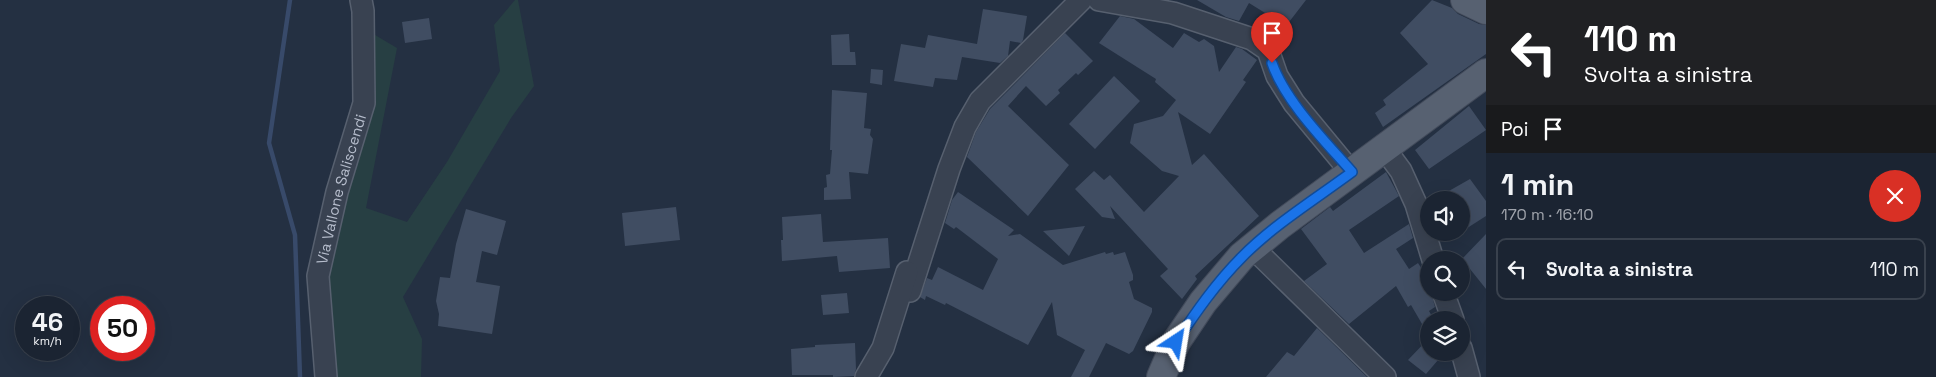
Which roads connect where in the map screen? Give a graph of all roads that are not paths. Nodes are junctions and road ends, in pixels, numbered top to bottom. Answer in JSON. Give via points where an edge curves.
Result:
{"nodes":[{"id":1,"x":362,"y":0,"type":"edge"},
{"id":2,"x":1081,"y":0,"type":"edge"},
{"id":3,"x":1099,"y":0,"type":"edge"},
{"id":4,"x":1465,"y":0,"type":"edge"},
{"id":5,"x":1486,"y":10,"type":"edge"},
{"id":6,"x":1486,"y":73,"type":"edge"},
{"id":7,"x":959,"y":121,"type":"dead end"},
{"id":8,"x":1384,"y":148,"type":"junction"},
{"id":9,"x":1352,"y":172,"type":"junction"},
{"id":10,"x":1253,"y":248,"type":"junction"},
{"id":11,"x":1430,"y":251,"type":"edge"},
{"id":12,"x":910,"y":291,"type":"dead end"},
{"id":13,"x":1465,"y":361,"type":"edge"},
{"id":14,"x":326,"y":377,"type":"edge"},
{"id":15,"x":866,"y":377,"type":"edge"},
{"id":16,"x":1161,"y":377,"type":"edge"},
{"id":17,"x":1385,"y":377,"type":"edge"},
{"id":18,"x":1469,"y":377,"type":"edge"}],
"edges":[{"from":1,"to":14,"type":"street","name":"Via Vallone Saliscendi","via":[[364,103],[337,192],[318,276]]},
{"from":2,"to":12,"type":"street","via":[[980,101],[965,127],[949,169]]},
{"from":3,"to":9,"type":"street","via":[[1173,13],[1252,39],[1268,50],[1277,76],[1294,103]]},
{"from":4,"to":5,"type":"main road"},
{"from":6,"to":8,"type":"main road"},
{"from":7,"to":15,"type":"street","via":[[938,168],[883,348]]},
{"from":8,"to":9,"type":"main road"},
{"from":8,"to":11,"type":"street","via":[[1401,170],[1416,204]]},
{"from":9,"to":10,"type":"main road"},
{"from":10,"to":16,"type":"main road","via":[[1242,256],[1203,302],[1176,342]]},
{"from":10,"to":17,"type":"street"},
{"from":13,"to":18,"type":"street"}]}
